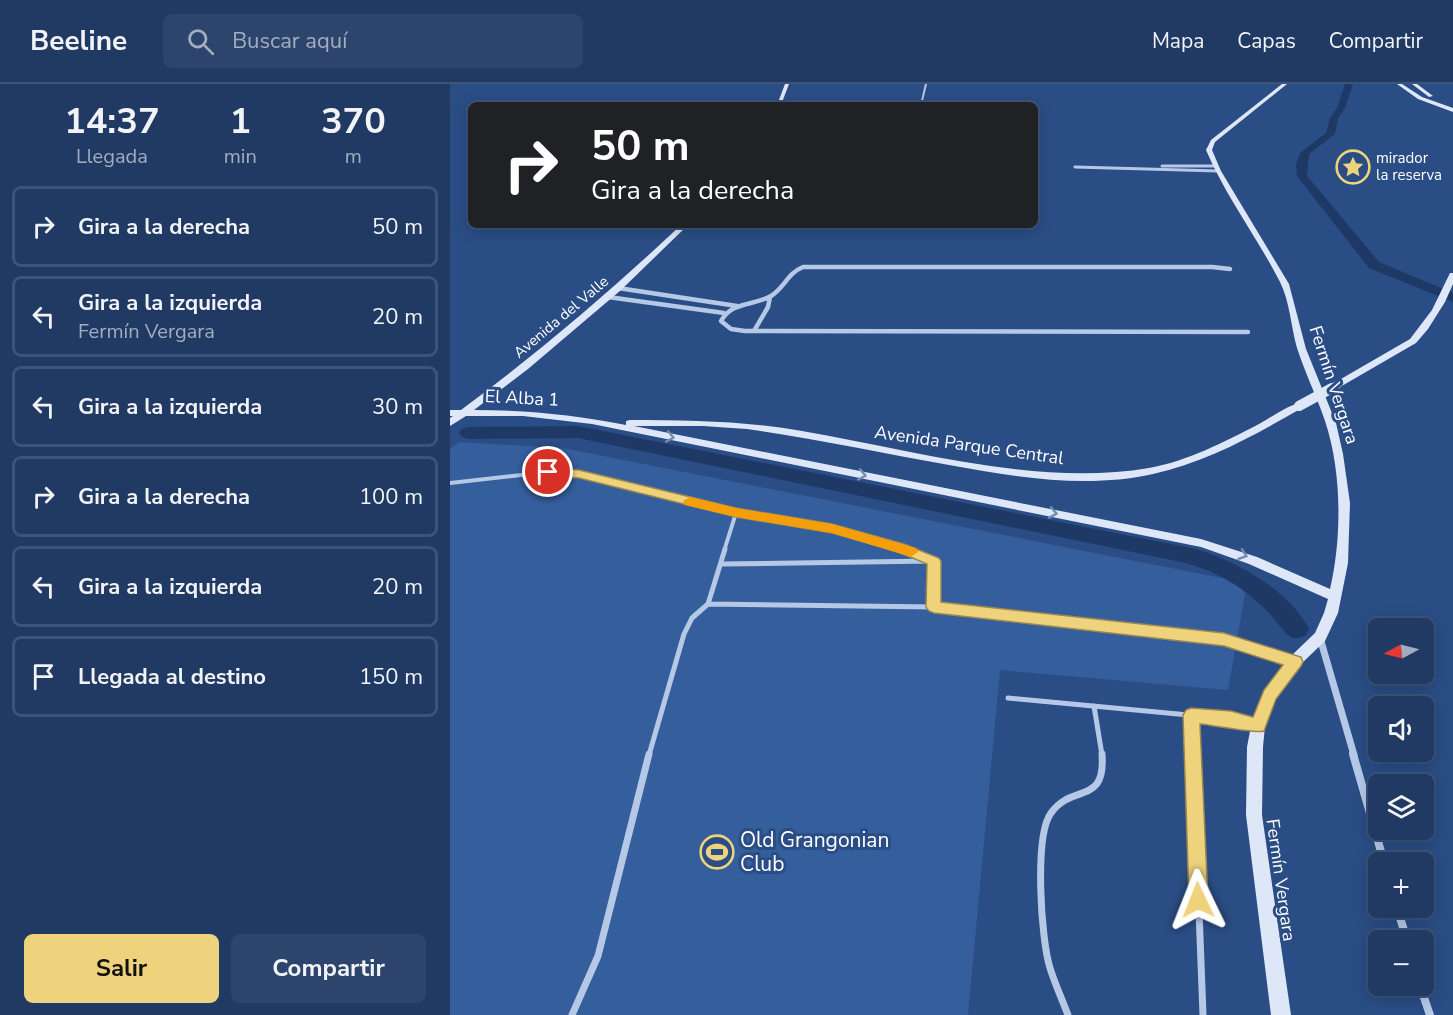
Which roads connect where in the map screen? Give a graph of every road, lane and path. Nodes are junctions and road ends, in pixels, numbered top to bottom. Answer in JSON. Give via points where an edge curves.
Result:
{"nodes":[{"id":1,"x":787,"y":84,"type":"edge"},
{"id":2,"x":926,"y":84,"type":"edge"},
{"id":3,"x":1285,"y":84,"type":"edge"},
{"id":4,"x":1399,"y":84,"type":"edge"},
{"id":5,"x":1414,"y":84,"type":"edge"},
{"id":6,"x":780,"y":102,"type":"edge"},
{"id":7,"x":922,"y":102,"type":"edge"},
{"id":8,"x":1452,"y":110,"type":"edge"},
{"id":9,"x":1216,"y":169,"type":"junction"},
{"id":10,"x":682,"y":228,"type":"edge"},
{"id":11,"x":1230,"y":269,"type":"dead end"},
{"id":12,"x":1453,"y":275,"type":"edge"},
{"id":13,"x":618,"y":288,"type":"junction"},
{"id":14,"x":608,"y":297,"type":"junction"},
{"id":15,"x":770,"y":297,"type":"junction"},
{"id":16,"x":738,"y":306,"type":"junction"},
{"id":17,"x":724,"y":313,"type":"junction"},
{"id":18,"x":754,"y":331,"type":"junction"},
{"id":19,"x":1248,"y":332,"type":"dead end"},
{"id":20,"x":464,"y":412,"type":"junction"},
{"id":21,"x":450,"y":413,"type":"edge"},
{"id":22,"x":592,"y":421,"type":"junction"},
{"id":23,"x":450,"y":423,"type":"edge"},
{"id":24,"x":450,"y":483,"type":"edge"},
{"id":25,"x":736,"y":513,"type":"junction"},
{"id":26,"x":934,"y":561,"type":"junction"},
{"id":27,"x":721,"y":564,"type":"junction"},
{"id":28,"x":1335,"y":597,"type":"junction"},
{"id":29,"x":708,"y":604,"type":"junction"},
{"id":30,"x":934,"y":607,"type":"junction"},
{"id":31,"x":1320,"y":637,"type":"junction"},
{"id":32,"x":1295,"y":662,"type":"junction"},
{"id":33,"x":1008,"y":698,"type":"dead end"},
{"id":34,"x":1094,"y":706,"type":"junction"},
{"id":35,"x":1191,"y":715,"type":"junction"},
{"id":36,"x":1258,"y":726,"type":"junction"},
{"id":37,"x":1381,"y":852,"type":"edge"},
{"id":38,"x":1423,"y":996,"type":"edge"},
{"id":39,"x":572,"y":1015,"type":"edge"},
{"id":40,"x":1068,"y":1015,"type":"edge"},
{"id":41,"x":1203,"y":1015,"type":"edge"},
{"id":42,"x":1281,"y":1015,"type":"edge"},
{"id":43,"x":1430,"y":1015,"type":"edge"}],
"edges":[{"from":1,"to":6,"type":"street"},
{"from":2,"to":7,"type":"street"},
{"from":3,"to":9,"type":"street","via":[[1213,141],[1209,150]]},
{"from":4,"to":8,"type":"street","via":[[1420,98]]},
{"from":5,"to":8,"type":"street"},
{"from":9,"to":9,"type":"street","via":[[1074,167]]},
{"from":9,"to":28,"type":"street","name":"Fermín Vergara","via":[[1285,284],[1302,349],[1330,423],[1338,454],[1345,530]]},
{"from":10,"to":13,"type":"street","name":"Avenida del Valle"},
{"from":11,"to":15,"type":"street","via":[[803,267],[794,271]]},
{"from":12,"to":22,"type":"street","name":"Avenida Parque Central","bridge":true,"via":[[1413,341],[1222,448],[1185,462],[1132,474],[1034,475],[747,426]]},
{"from":13,"to":14,"type":"street","name":"Avenida del Valle"},
{"from":13,"to":16,"type":"street"},
{"from":14,"to":17,"type":"street"},
{"from":14,"to":20,"type":"street","name":"Avenida del Valle"},
{"from":15,"to":16,"type":"street"},
{"from":15,"to":18,"type":"street"},
{"from":16,"to":17,"type":"street"},
{"from":17,"to":18,"type":"street","via":[[721,321],[727,328]]},
{"from":18,"to":19,"type":"street"},
{"from":20,"to":21,"type":"street","name":"El Alba 1"},
{"from":20,"to":22,"type":"street","name":"El Alba 1","via":[[523,413]]},
{"from":20,"to":23,"type":"street","name":"Avenida del Valle"},
{"from":22,"to":28,"type":"street","one_way":true,"via":[[1200,543],[1240,554]]},
{"from":24,"to":25,"type":"lane","via":[[548,472],[579,474]]},
{"from":25,"to":26,"type":"lane","via":[[832,529]]},
{"from":25,"to":27,"type":"lane"},
{"from":26,"to":27,"type":"lane"},
{"from":26,"to":30,"type":"lane"},
{"from":27,"to":29,"type":"lane"},
{"from":28,"to":31,"type":"street","name":"Fermín Vergara"},
{"from":29,"to":30,"type":"lane"},
{"from":29,"to":39,"type":"lane","via":[[684,634],[598,956]]},
{"from":30,"to":32,"type":"lane","via":[[1224,640]]},
{"from":31,"to":32,"type":"street","name":"Fermín Vergara"},
{"from":31,"to":37,"type":"street"},
{"from":32,"to":36,"type":"street","name":"Fermín Vergara","via":[[1269,695]]},
{"from":33,"to":34,"type":"lane"},
{"from":34,"to":35,"type":"lane"},
{"from":34,"to":40,"type":"lane","via":[[1102,753],[1100,782],[1057,804],[1048,814],[1042,833],[1041,903],[1047,955]]},
{"from":35,"to":36,"type":"lane"},
{"from":35,"to":41,"type":"lane"},
{"from":36,"to":42,"type":"street","name":"Fermín Vergara","via":[[1254,815]]},
{"from":38,"to":43,"type":"street"}]}
